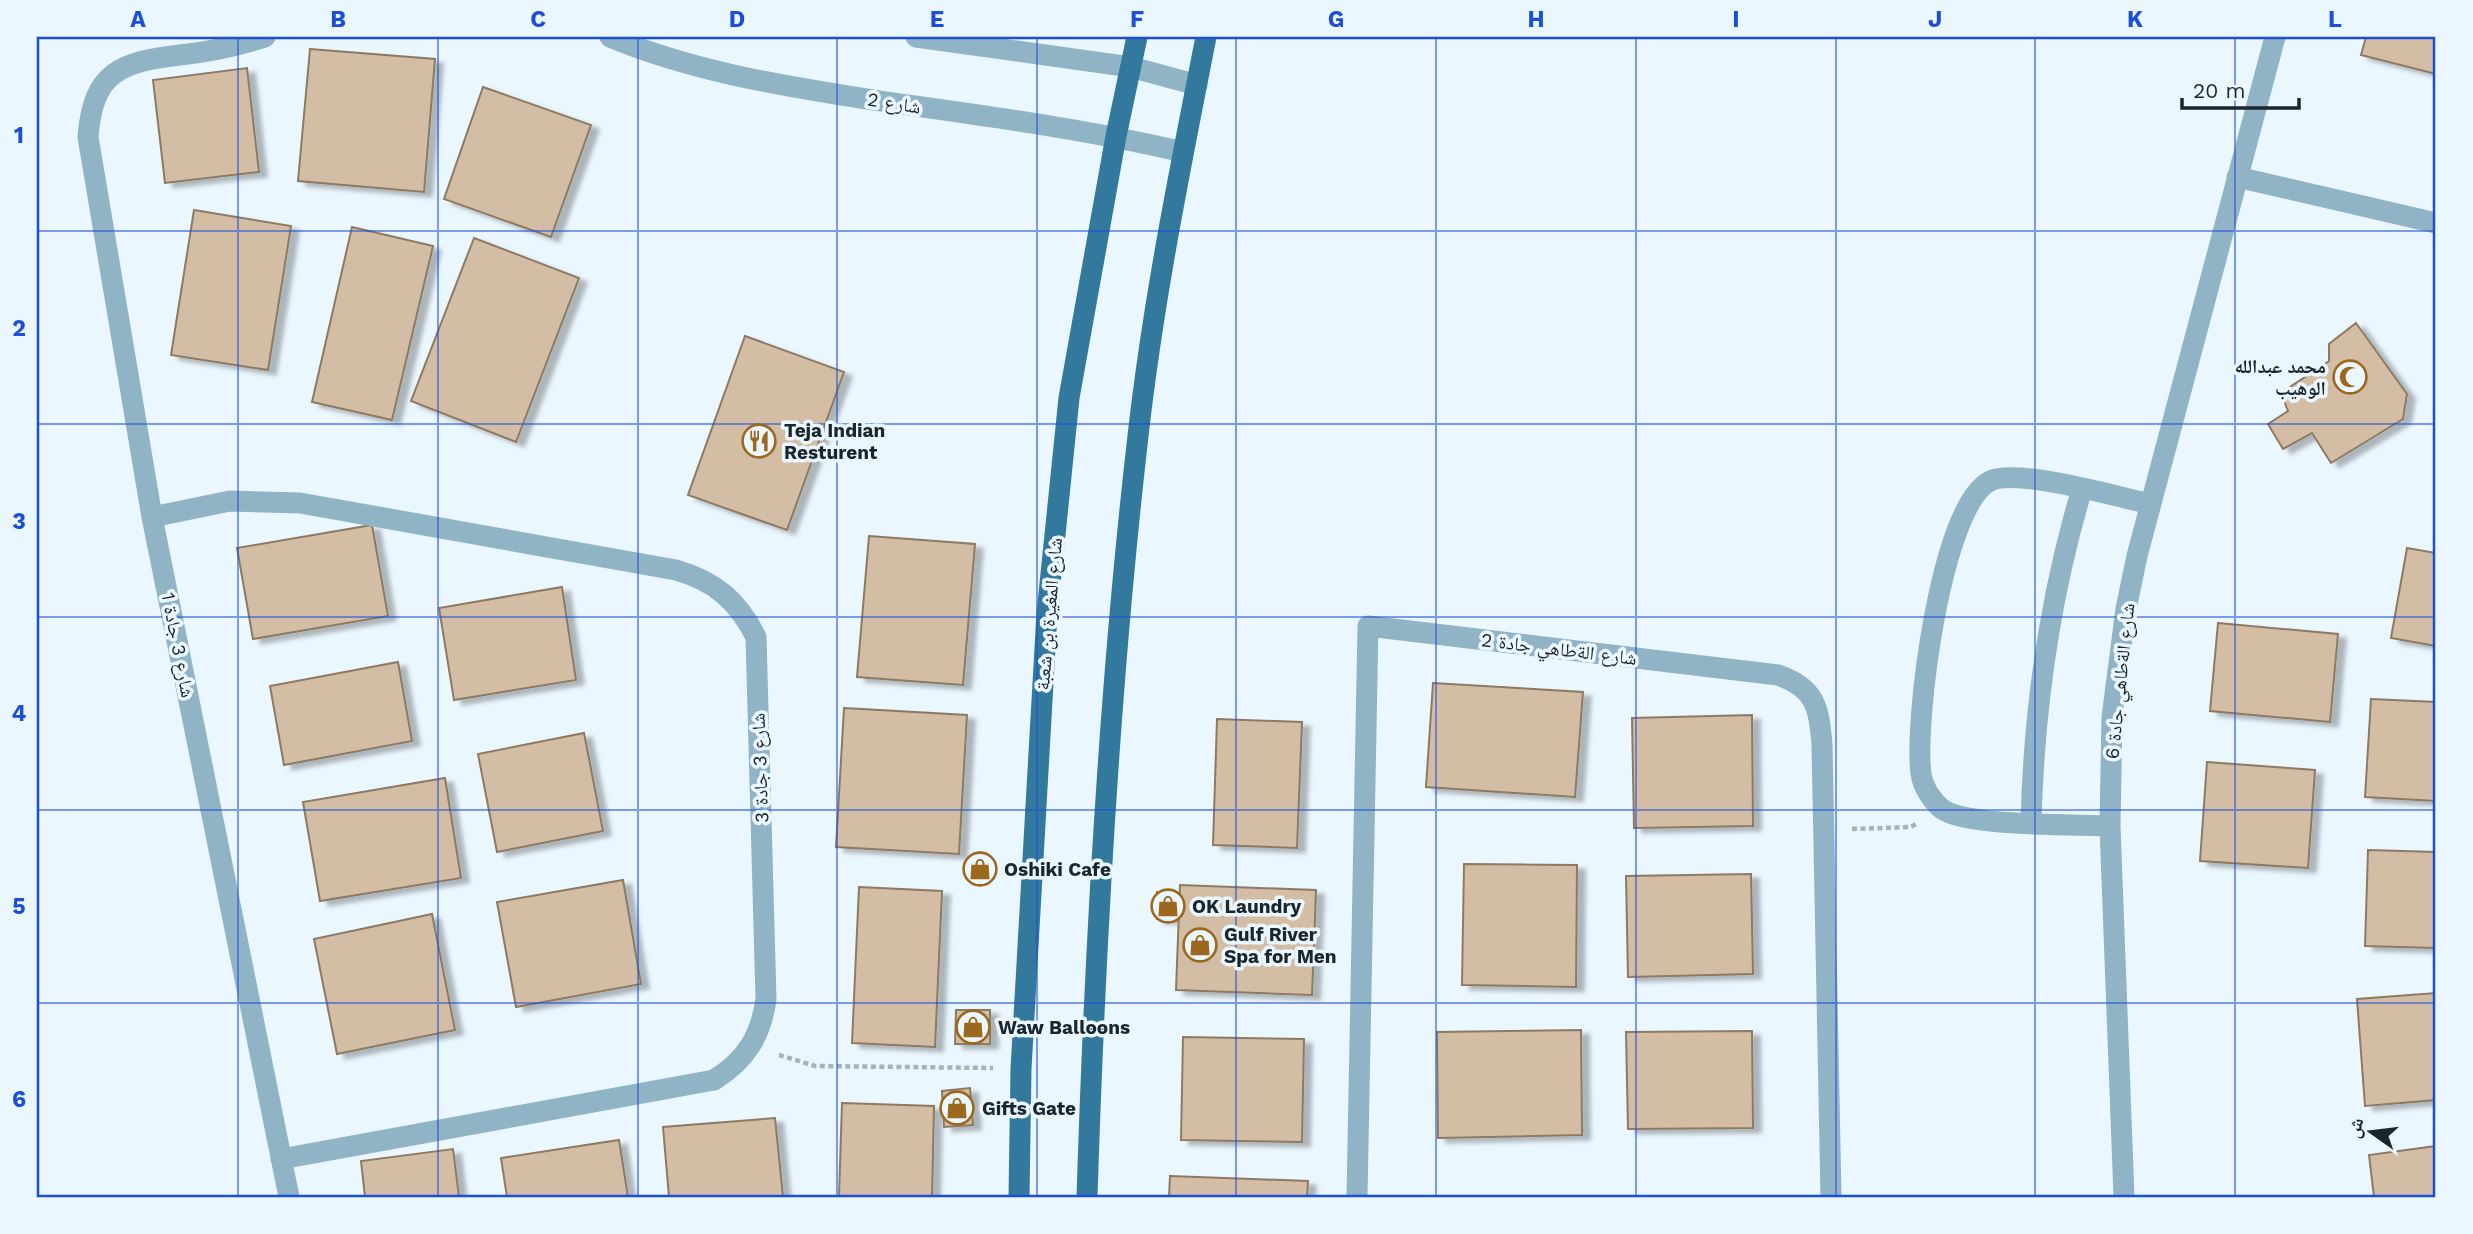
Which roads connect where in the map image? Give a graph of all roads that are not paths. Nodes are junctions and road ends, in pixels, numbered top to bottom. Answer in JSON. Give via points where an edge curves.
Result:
{"nodes":[{"id":1,"x":265,"y":37,"type":"edge"},
{"id":2,"x":610,"y":37,"type":"edge"},
{"id":3,"x":916,"y":37,"type":"edge"},
{"id":4,"x":1137,"y":37,"type":"edge"},
{"id":5,"x":1206,"y":37,"type":"edge"},
{"id":6,"x":2275,"y":37,"type":"edge"},
{"id":7,"x":1131,"y":67,"type":"junction"},
{"id":8,"x":1197,"y":85,"type":"junction"},
{"id":9,"x":1116,"y":136,"type":"junction"},
{"id":10,"x":1183,"y":152,"type":"junction"},
{"id":11,"x":2237,"y":177,"type":"junction"},
{"id":12,"x":2436,"y":223,"type":"edge"},
{"id":13,"x":2082,"y":489,"type":"junction"},
{"id":14,"x":2151,"y":504,"type":"junction"},
{"id":15,"x":152,"y":517,"type":"junction"},
{"id":16,"x":2031,"y":822,"type":"junction"},
{"id":17,"x":2110,"y":825,"type":"junction"},
{"id":18,"x":281,"y":1159,"type":"junction"},
{"id":19,"x":289,"y":1197,"type":"edge"},
{"id":20,"x":1019,"y":1197,"type":"edge"},
{"id":21,"x":1087,"y":1197,"type":"edge"},
{"id":22,"x":1357,"y":1197,"type":"edge"},
{"id":23,"x":1831,"y":1197,"type":"edge"},
{"id":24,"x":2124,"y":1197,"type":"edge"}],
"edges":[{"from":1,"to":15,"type":"street","name":"شارع 3 جادة 1","via":[[132,62],[98,92],[88,137]]},
{"from":2,"to":9,"type":"street","name":"شارع 2","via":[[763,83]]},
{"from":3,"to":7,"type":"street"},
{"from":4,"to":7,"type":"main road","name":"شارع المغيرة بن شعبة"},
{"from":5,"to":8,"type":"main road"},
{"from":6,"to":11,"type":"street","name":"شارع الةطاهي جادة 6"},
{"from":7,"to":8,"type":"street"},
{"from":7,"to":9,"type":"main road","name":"شارع المغيرة بن شعبة"},
{"from":8,"to":10,"type":"main road"},
{"from":9,"to":10,"type":"street","name":"شارع 2"},
{"from":9,"to":20,"type":"main road","name":"شارع المغيرة بن شعبة","via":[[1069,398],[1047,613],[1021,1069]]},
{"from":10,"to":21,"type":"main road","via":[[1138,434],[1120,621]]},
{"from":11,"to":12,"type":"street"},
{"from":11,"to":14,"type":"street","name":"شارع الةطاهي جادة 6"},
{"from":13,"to":14,"type":"street"},
{"from":13,"to":16,"type":"street","via":[[2055,587],[2043,653]]},
{"from":13,"to":16,"type":"street","via":[[2005,477],[1979,489],[1969,500],[1938,599],[1924,687],[1921,775],[1932,799],[1942,809],[1967,819]]},
{"from":14,"to":17,"type":"street","name":"شارع الةطاهي جادة 6","via":[[2118,663]]},
{"from":15,"to":18,"type":"street","name":"شارع 3 جادة 1"},
{"from":15,"to":18,"type":"street","name":"شارع 3 جادة 3","via":[[230,501],[300,503],[676,569],[713,584],[729,597],[756,637],[766,999],[759,1031],[741,1060],[714,1080]]},
{"from":16,"to":17,"type":"street"},
{"from":17,"to":24,"type":"street","name":"شارع الةطاهي جادة 6"},
{"from":18,"to":19,"type":"street","name":"شارع 3 جادة 1"},
{"from":22,"to":23,"type":"street","name":"شارع الةطاهي جادة 2","via":[[1368,626],[1778,675],[1798,682],[1813,698],[1820,720]]}]}
